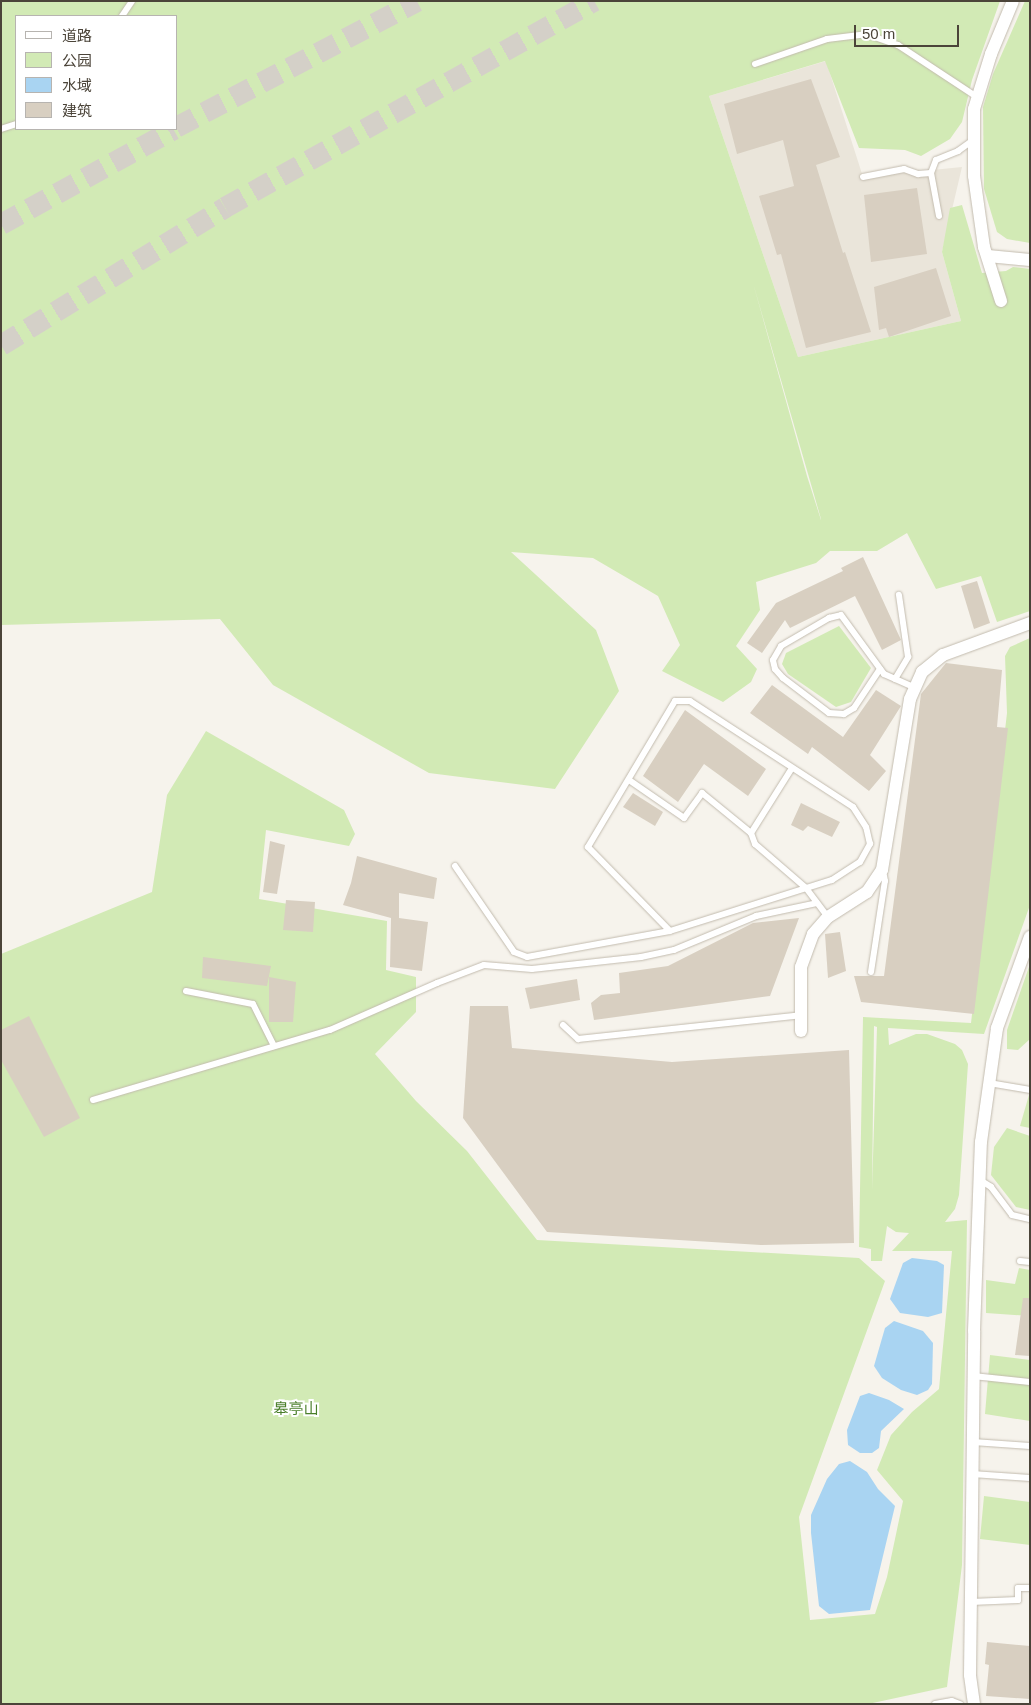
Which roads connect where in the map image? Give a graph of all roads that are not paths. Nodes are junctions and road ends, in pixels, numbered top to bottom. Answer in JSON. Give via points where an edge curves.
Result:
{"nodes":[{"id":1,"x":132,"y":1,"type":"edge"},
{"id":2,"x":1013,"y":1,"type":"edge"},
{"id":3,"x":123,"y":15,"type":"edge"},
{"id":4,"x":755,"y":64,"type":"dead end"},
{"id":5,"x":977,"y":97,"type":"junction"},
{"id":6,"x":15,"y":124,"type":"edge"},
{"id":7,"x":1,"y":129,"type":"edge"},
{"id":8,"x":974,"y":140,"type":"junction"},
{"id":9,"x":931,"y":173,"type":"junction"},
{"id":10,"x":863,"y":177,"type":"dead end"},
{"id":11,"x":939,"y":216,"type":"dead end"},
{"id":12,"x":988,"y":256,"type":"junction"},
{"id":13,"x":1030,"y":260,"type":"edge"},
{"id":14,"x":1002,"y":301,"type":"dead end"},
{"id":15,"x":899,"y":595,"type":"dead end"},
{"id":16,"x":1030,"y":623,"type":"edge"},
{"id":17,"x":880,"y":669,"type":"junction"},
{"id":18,"x":895,"y":679,"type":"junction"},
{"id":19,"x":915,"y":688,"type":"junction"},
{"id":20,"x":792,"y":768,"type":"junction"},
{"id":21,"x":629,"y":780,"type":"junction"},
{"id":22,"x":751,"y":833,"type":"junction"},
{"id":23,"x":455,"y":866,"type":"dead end"},
{"id":24,"x":882,"y":870,"type":"junction"},
{"id":25,"x":806,"y":888,"type":"junction"},
{"id":26,"x":817,"y":903,"type":"junction"},
{"id":27,"x":828,"y":917,"type":"junction"},
{"id":28,"x":670,"y":931,"type":"junction"},
{"id":29,"x":1030,"y":937,"type":"edge"},
{"id":30,"x":871,"y":972,"type":"dead end"},
{"id":31,"x":186,"y":991,"type":"dead end"},
{"id":32,"x":801,"y":1015,"type":"junction"},
{"id":33,"x":563,"y":1025,"type":"dead end"},
{"id":34,"x":801,"y":1031,"type":"dead end"},
{"id":35,"x":274,"y":1046,"type":"junction"},
{"id":36,"x":988,"y":1083,"type":"junction"},
{"id":37,"x":1030,"y":1090,"type":"edge"},
{"id":38,"x":93,"y":1100,"type":"dead end"},
{"id":39,"x":980,"y":1180,"type":"junction"},
{"id":40,"x":1030,"y":1220,"type":"edge"},
{"id":41,"x":1020,"y":1261,"type":"dead end"},
{"id":42,"x":1030,"y":1262,"type":"edge"},
{"id":43,"x":973,"y":1376,"type":"junction"},
{"id":44,"x":1030,"y":1382,"type":"edge"},
{"id":45,"x":972,"y":1442,"type":"junction"},
{"id":46,"x":1030,"y":1446,"type":"edge"},
{"id":47,"x":972,"y":1474,"type":"junction"},
{"id":48,"x":1030,"y":1478,"type":"edge"},
{"id":49,"x":1030,"y":1588,"type":"edge"},
{"id":50,"x":971,"y":1602,"type":"junction"},
{"id":51,"x":935,"y":1704,"type":"edge"},
{"id":52,"x":960,"y":1704,"type":"edge"},
{"id":53,"x":974,"y":1704,"type":"edge"}],
"edges":[{"from":1,"to":3,"type":"lane"},
{"from":2,"to":5,"type":"street"},
{"from":4,"to":5,"type":"lane","via":[[827,39],[866,34],[898,45]]},
{"from":5,"to":8,"type":"street"},
{"from":6,"to":7,"type":"lane"},
{"from":8,"to":9,"type":"lane","via":[[936,160]]},
{"from":8,"to":12,"type":"street","via":[[974,176]]},
{"from":9,"to":10,"type":"lane","via":[[918,174],[904,169]]},
{"from":9,"to":11,"type":"lane"},
{"from":12,"to":13,"type":"street"},
{"from":12,"to":14,"type":"street"},
{"from":15,"to":18,"type":"lane","via":[[908,657]]},
{"from":16,"to":19,"type":"street","via":[[943,655],[922,672]]},
{"from":17,"to":17,"type":"lane","via":[[841,615],[829,618],[781,646],[772,660],[783,678],[829,712],[844,714],[854,708]]},
{"from":17,"to":18,"type":"lane"},
{"from":18,"to":19,"type":"lane"},
{"from":19,"to":24,"type":"street","via":[[910,699]]},
{"from":20,"to":21,"type":"lane","via":[[690,701],[676,701]]},
{"from":20,"to":22,"type":"lane"},
{"from":20,"to":25,"type":"lane","via":[[853,807],[866,827],[870,844],[860,862],[832,880]]},
{"from":21,"to":22,"type":"lane","via":[[684,818],[702,793]]},
{"from":21,"to":28,"type":"lane","via":[[588,847]]},
{"from":22,"to":25,"type":"lane","via":[[754,844]]},
{"from":23,"to":28,"type":"lane","via":[[514,952],[527,957]]},
{"from":24,"to":27,"type":"street","via":[[867,892]]},
{"from":24,"to":30,"type":"lane","via":[[885,881]]},
{"from":25,"to":26,"type":"lane"},
{"from":25,"to":28,"type":"lane"},
{"from":26,"to":27,"type":"lane"},
{"from":26,"to":35,"type":"lane","via":[[756,916],[674,950],[641,957],[532,970],[484,965],[330,1030]]},
{"from":27,"to":32,"type":"street","via":[[813,934],[801,967]]},
{"from":29,"to":36,"type":"street","via":[[997,1028]]},
{"from":31,"to":35,"type":"lane","via":[[253,1004]]},
{"from":32,"to":33,"type":"lane","via":[[578,1039]]},
{"from":32,"to":34,"type":"street"},
{"from":35,"to":38,"type":"lane"},
{"from":36,"to":37,"type":"lane"},
{"from":36,"to":39,"type":"street"},
{"from":39,"to":40,"type":"lane","via":[[991,1187],[1012,1214]]},
{"from":39,"to":43,"type":"street"},
{"from":41,"to":42,"type":"lane"},
{"from":43,"to":44,"type":"lane"},
{"from":43,"to":45,"type":"street"},
{"from":45,"to":46,"type":"lane"},
{"from":45,"to":47,"type":"street"},
{"from":47,"to":48,"type":"lane"},
{"from":47,"to":50,"type":"street"},
{"from":49,"to":50,"type":"lane","via":[[1018,1588],[1018,1600]]},
{"from":50,"to":53,"type":"street","via":[[970,1675]]},
{"from":51,"to":52,"type":"lane","via":[[952,1701]]}]}
